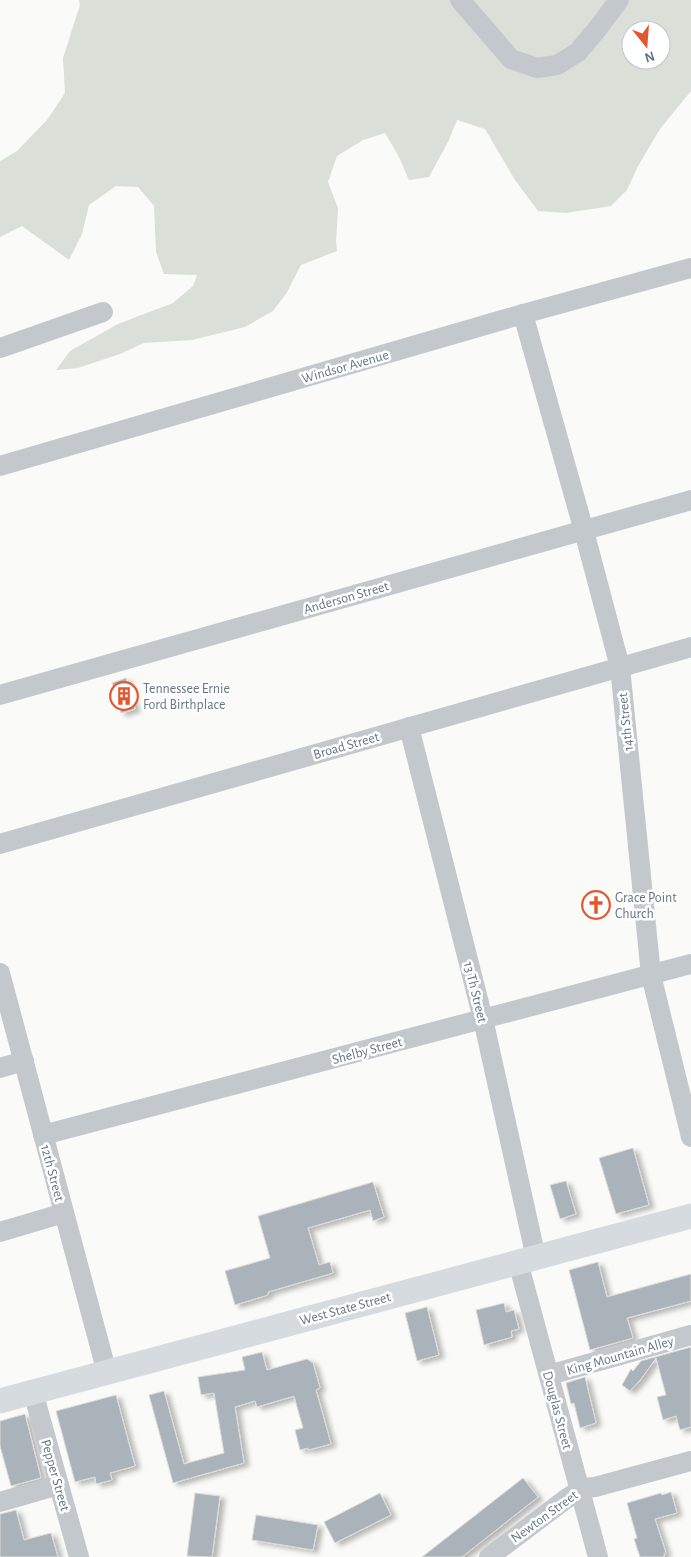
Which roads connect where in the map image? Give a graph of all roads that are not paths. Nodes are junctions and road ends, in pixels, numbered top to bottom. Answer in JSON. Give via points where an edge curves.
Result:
{"nodes":[{"id":1,"x":460,"y":0,"type":"edge"},
{"id":2,"x":619,"y":0,"type":"edge"},
{"id":3,"x":691,"y":268,"type":"edge"},
{"id":4,"x":103,"y":312,"type":"dead end"},
{"id":5,"x":523,"y":314,"type":"junction"},
{"id":6,"x":0,"y":348,"type":"edge"},
{"id":7,"x":0,"y":466,"type":"edge"},
{"id":8,"x":691,"y":500,"type":"edge"},
{"id":9,"x":584,"y":531,"type":"junction"},
{"id":10,"x":691,"y":647,"type":"edge"},
{"id":11,"x":620,"y":667,"type":"junction"},
{"id":12,"x":0,"y":694,"type":"edge"},
{"id":13,"x":409,"y":727,"type":"junction"},
{"id":14,"x":0,"y":844,"type":"edge"},
{"id":15,"x":691,"y":964,"type":"edge"},
{"id":16,"x":0,"y":973,"type":"edge"},
{"id":17,"x":651,"y":975,"type":"junction"},
{"id":18,"x":483,"y":1019,"type":"junction"},
{"id":19,"x":24,"y":1062,"type":"junction"},
{"id":20,"x":0,"y":1068,"type":"edge"},
{"id":21,"x":43,"y":1135,"type":"junction"},
{"id":22,"x":691,"y":1136,"type":"edge"},
{"id":23,"x":64,"y":1213,"type":"junction"},
{"id":24,"x":691,"y":1216,"type":"edge"},
{"id":25,"x":0,"y":1232,"type":"edge"},
{"id":26,"x":527,"y":1260,"type":"junction"},
{"id":27,"x":691,"y":1335,"type":"edge"},
{"id":28,"x":107,"y":1372,"type":"junction"},
{"id":29,"x":549,"y":1375,"type":"junction"},
{"id":30,"x":33,"y":1392,"type":"junction"},
{"id":31,"x":0,"y":1401,"type":"edge"},
{"id":32,"x":691,"y":1461,"type":"edge"},
{"id":33,"x":59,"y":1485,"type":"junction"},
{"id":34,"x":580,"y":1490,"type":"junction"},
{"id":35,"x":0,"y":1502,"type":"edge"},
{"id":36,"x":80,"y":1557,"type":"edge"},
{"id":37,"x":489,"y":1557,"type":"edge"},
{"id":38,"x":598,"y":1557,"type":"edge"}],
"edges":[{"from":1,"to":2,"type":"street","via":[[511,59],[537,68],[557,65],[578,52]]},
{"from":3,"to":5,"type":"street","name":"Windsor Avenue"},
{"from":4,"to":6,"type":"street"},
{"from":5,"to":7,"type":"street","name":"Windsor Avenue"},
{"from":5,"to":9,"type":"street","name":"14th Street"},
{"from":8,"to":9,"type":"street","name":"Anderson Street"},
{"from":9,"to":11,"type":"street","name":"14th Street"},
{"from":9,"to":12,"type":"street","name":"Anderson Street"},
{"from":10,"to":11,"type":"street","name":"Broad Street"},
{"from":11,"to":13,"type":"street","name":"Broad Street"},
{"from":11,"to":17,"type":"street","name":"14th Street"},
{"from":13,"to":14,"type":"street","name":"Broad Street"},
{"from":13,"to":18,"type":"street","name":"13 Th Street"},
{"from":15,"to":17,"type":"street","name":"Shelby Street"},
{"from":16,"to":19,"type":"street","name":"12th Street"},
{"from":17,"to":18,"type":"street","name":"Shelby Street"},
{"from":17,"to":22,"type":"street","name":"14th Street"},
{"from":18,"to":21,"type":"street","name":"Shelby Street"},
{"from":18,"to":26,"type":"street","name":"13 Th Street"},
{"from":19,"to":20,"type":"street"},
{"from":19,"to":21,"type":"street","name":"12th Street"},
{"from":21,"to":23,"type":"street","name":"12th Street"},
{"from":23,"to":25,"type":"street"},
{"from":23,"to":28,"type":"street","name":"12th Street"},
{"from":24,"to":26,"type":"main road","name":"West State Street"},
{"from":26,"to":28,"type":"main road","name":"West State Street"},
{"from":26,"to":29,"type":"street","name":"Douglas Street"},
{"from":27,"to":29,"type":"street","name":"King Mountain Alley"},
{"from":28,"to":30,"type":"main road","name":"West State Street"},
{"from":29,"to":34,"type":"street","name":"Douglas Street"},
{"from":30,"to":31,"type":"main road","name":"West State Street"},
{"from":30,"to":33,"type":"street","name":"Pepper Street"},
{"from":32,"to":34,"type":"street","name":"Newton Street"},
{"from":33,"to":35,"type":"street"},
{"from":33,"to":36,"type":"street","name":"Pepper Street"},
{"from":34,"to":37,"type":"street","name":"Newton Street"},
{"from":34,"to":38,"type":"street","name":"Douglas Street"}]}
